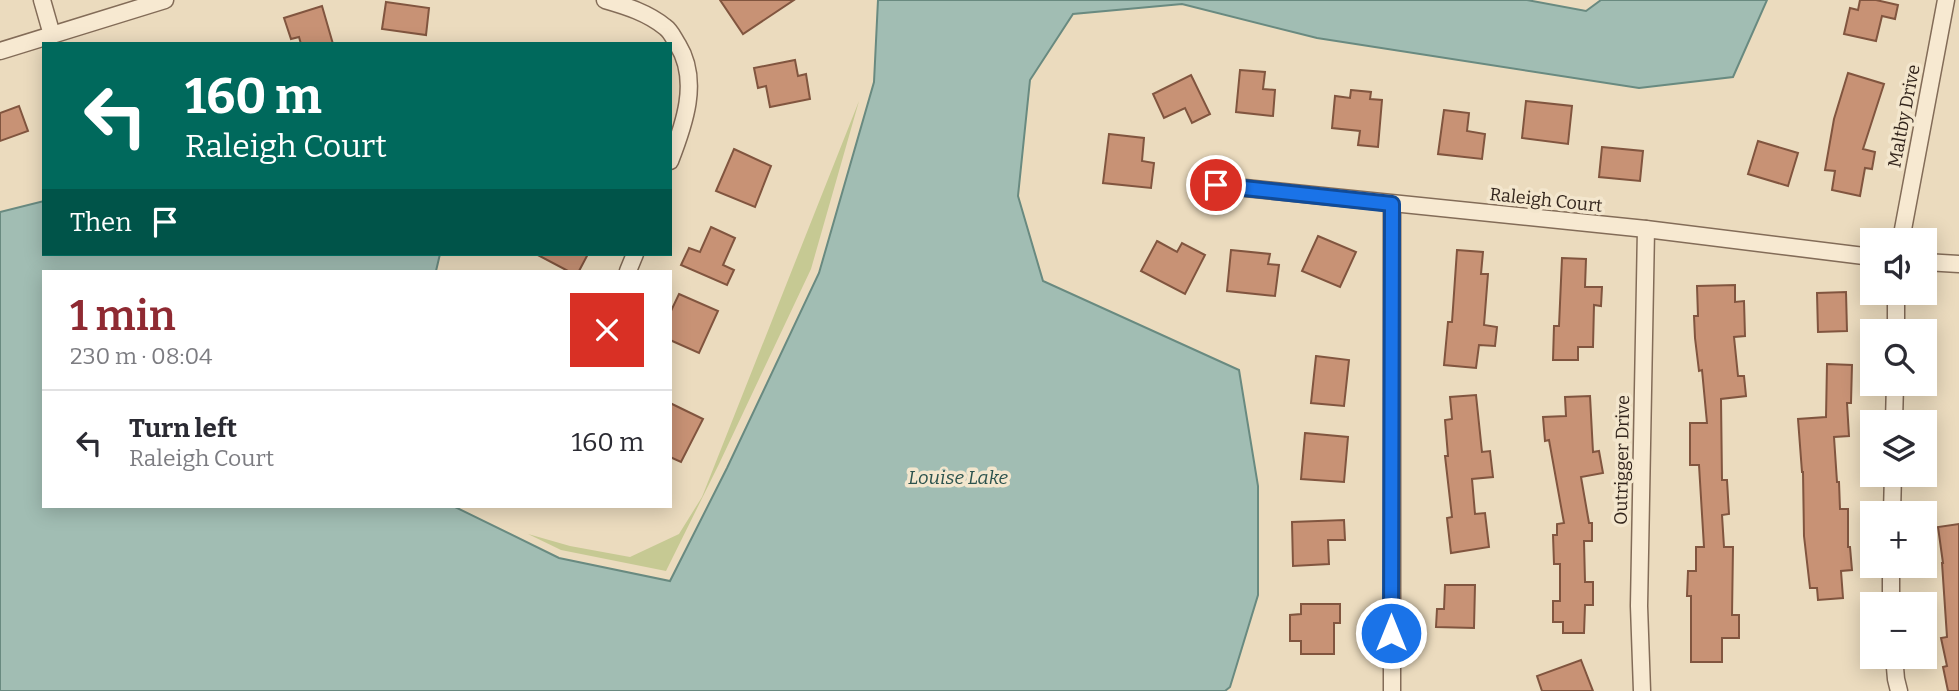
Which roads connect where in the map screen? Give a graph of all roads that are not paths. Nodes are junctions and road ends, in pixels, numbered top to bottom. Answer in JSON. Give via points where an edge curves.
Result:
{"nodes":[{"id":1,"x":42,"y":0,"type":"edge"},
{"id":2,"x":165,"y":0,"type":"edge"},
{"id":3,"x":605,"y":0,"type":"edge"},
{"id":4,"x":1946,"y":0,"type":"edge"},
{"id":5,"x":52,"y":34,"type":"junction"},
{"id":6,"x":0,"y":51,"type":"edge"},
{"id":7,"x":672,"y":156,"type":"edge"},
{"id":8,"x":1216,"y":185,"type":"dead end"},
{"id":9,"x":1392,"y":204,"type":"junction"},
{"id":10,"x":1903,"y":228,"type":"edge"},
{"id":11,"x":1646,"y":229,"type":"junction"},
{"id":12,"x":1860,"y":256,"type":"edge"},
{"id":13,"x":1937,"y":263,"type":"edge"},
{"id":14,"x":1959,"y":264,"type":"edge"},
{"id":15,"x":1895,"y":669,"type":"edge"},
{"id":16,"x":1391,"y":691,"type":"edge"},
{"id":17,"x":1642,"y":691,"type":"edge"},
{"id":18,"x":1899,"y":691,"type":"edge"}],
"edges":[{"from":1,"to":5,"type":"street"},
{"from":2,"to":5,"type":"street"},
{"from":3,"to":7,"type":"street","via":[[667,28],[685,58],[689,94]]},
{"from":4,"to":10,"type":"street","name":"Maltby Drive"},
{"from":5,"to":6,"type":"street"},
{"from":8,"to":9,"type":"street","name":"Raleigh Court"},
{"from":9,"to":11,"type":"street","name":"Raleigh Court"},
{"from":9,"to":16,"type":"street"},
{"from":11,"to":12,"type":"street","name":"Raleigh Court"},
{"from":11,"to":17,"type":"street","name":"Outrigger Drive","via":[[1639,606]]},
{"from":13,"to":14,"type":"street"},
{"from":15,"to":18,"type":"street"}]}
